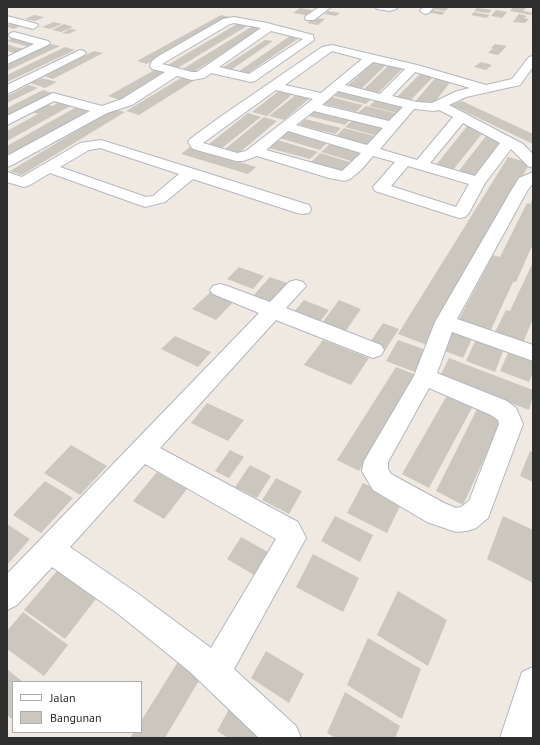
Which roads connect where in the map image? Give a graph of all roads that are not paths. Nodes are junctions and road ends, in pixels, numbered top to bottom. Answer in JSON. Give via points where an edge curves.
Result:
{"nodes":[{"id":1,"x":326,"y":7,"type":"edge"},
{"id":2,"x":380,"y":7,"type":"edge"},
{"id":3,"x":393,"y":7,"type":"edge"},
{"id":4,"x":310,"y":18,"type":"dead end"},
{"id":5,"x":7,"y":19,"type":"edge"},
{"id":6,"x":33,"y":26,"type":"dead end"},
{"id":7,"x":269,"y":28,"type":"junction"},
{"id":8,"x":14,"y":35,"type":"dead end"},
{"id":9,"x":80,"y":52,"type":"dead end"},
{"id":10,"x":371,"y":57,"type":"junction"},
{"id":11,"x":9,"y":58,"type":"edge"},
{"id":12,"x":533,"y":58,"type":"edge"},
{"id":13,"x":413,"y":68,"type":"junction"},
{"id":14,"x":209,"y":69,"type":"junction"},
{"id":15,"x":174,"y":72,"type":"junction"},
{"id":16,"x":275,"y":86,"type":"junction"},
{"id":17,"x":336,"y":87,"type":"junction"},
{"id":18,"x":483,"y":88,"type":"junction"},
{"id":19,"x":7,"y":90,"type":"edge"},
{"id":20,"x":322,"y":97,"type":"junction"},
{"id":21,"x":383,"y":98,"type":"junction"},
{"id":22,"x":412,"y":104,"type":"junction"},
{"id":23,"x":310,"y":106,"type":"junction"},
{"id":24,"x":440,"y":106,"type":"junction"},
{"id":25,"x":102,"y":110,"type":"junction"},
{"id":26,"x":461,"y":116,"type":"junction"},
{"id":27,"x":7,"y":121,"type":"edge"},
{"id":28,"x":285,"y":126,"type":"junction"},
{"id":29,"x":393,"y":126,"type":"junction"},
{"id":30,"x":509,"y":142,"type":"junction"},
{"id":31,"x":371,"y":150,"type":"junction"},
{"id":32,"x":256,"y":151,"type":"junction"},
{"id":33,"x":404,"y":160,"type":"junction"},
{"id":34,"x":7,"y":162,"type":"edge"},
{"id":35,"x":533,"y":163,"type":"edge"},
{"id":36,"x":421,"y":165,"type":"junction"},
{"id":37,"x":49,"y":168,"type":"junction"},
{"id":38,"x":190,"y":173,"type":"junction"},
{"id":39,"x":7,"y":177,"type":"edge"},
{"id":40,"x":533,"y":177,"type":"edge"},
{"id":41,"x":478,"y":182,"type":"junction"},
{"id":42,"x":303,"y":209,"type":"dead end"},
{"id":43,"x":296,"y":286,"type":"dead end"},
{"id":44,"x":220,"y":290,"type":"dead end"},
{"id":45,"x":274,"y":311,"type":"junction"},
{"id":46,"x":445,"y":322,"type":"junction"},
{"id":47,"x":373,"y":350,"type":"dead end"},
{"id":48,"x":532,"y":351,"type":"edge"},
{"id":49,"x":424,"y":377,"type":"junction"},
{"id":50,"x":142,"y":451,"type":"junction"},
{"id":51,"x":50,"y":549,"type":"junction"},
{"id":52,"x":7,"y":595,"type":"edge"},
{"id":53,"x":214,"y":673,"type":"junction"},
{"id":54,"x":533,"y":682,"type":"edge"},
{"id":55,"x":284,"y":738,"type":"edge"},
{"id":56,"x":517,"y":738,"type":"edge"}],
"edges":[{"from":1,"to":4,"type":"street"},
{"from":2,"to":3,"type":"street"},
{"from":5,"to":6,"type":"street"},
{"from":7,"to":14,"type":"street"},
{"from":7,"to":14,"type":"street","via":[[309,37],[309,40],[251,78]]},
{"from":7,"to":15,"type":"street","via":[[242,20],[227,21],[155,64]]},
{"from":8,"to":11,"type":"street","via":[[44,43]]},
{"from":9,"to":19,"type":"street"},
{"from":10,"to":13,"type":"street"},
{"from":10,"to":16,"type":"street","via":[[328,48]]},
{"from":10,"to":17,"type":"street"},
{"from":12,"to":18,"type":"street","via":[[516,82]]},
{"from":13,"to":18,"type":"street"},
{"from":13,"to":21,"type":"street"},
{"from":14,"to":15,"type":"street","via":[[196,76]]},
{"from":15,"to":25,"type":"street","via":[[127,102]]},
{"from":16,"to":20,"type":"street"},
{"from":16,"to":32,"type":"street","via":[[195,141],[198,146],[236,157]]},
{"from":17,"to":20,"type":"street"},
{"from":17,"to":21,"type":"street"},
{"from":18,"to":24,"type":"street","via":[[462,94]]},
{"from":20,"to":23,"type":"street"},
{"from":21,"to":22,"type":"street"},
{"from":22,"to":24,"type":"street"},
{"from":22,"to":29,"type":"street"},
{"from":23,"to":28,"type":"street"},
{"from":23,"to":29,"type":"street"},
{"from":24,"to":26,"type":"street"},
{"from":25,"to":27,"type":"street","via":[[53,97]]},
{"from":25,"to":34,"type":"street"},
{"from":26,"to":30,"type":"street"},
{"from":26,"to":36,"type":"street"},
{"from":28,"to":31,"type":"street"},
{"from":28,"to":32,"type":"street"},
{"from":29,"to":31,"type":"street"},
{"from":30,"to":35,"type":"street","via":[[518,147]]},
{"from":30,"to":41,"type":"street"},
{"from":31,"to":32,"type":"street","via":[[343,176]]},
{"from":31,"to":33,"type":"street"},
{"from":33,"to":36,"type":"street"},
{"from":33,"to":41,"type":"street","via":[[381,188],[454,213],[463,210]]},
{"from":36,"to":41,"type":"street"},
{"from":37,"to":38,"type":"street","via":[[94,143]]},
{"from":37,"to":38,"type":"street","via":[[145,202],[159,199]]},
{"from":37,"to":39,"type":"street","via":[[24,182]]},
{"from":38,"to":42,"type":"street"},
{"from":40,"to":46,"type":"street","via":[[522,186]]},
{"from":43,"to":45,"type":"street"},
{"from":44,"to":45,"type":"street"},
{"from":45,"to":47,"type":"street"},
{"from":45,"to":50,"type":"street"},
{"from":46,"to":48,"type":"street"},
{"from":46,"to":49,"type":"street"},
{"from":49,"to":49,"type":"street","via":[[499,408],[508,415],[511,424],[479,509],[467,519],[456,520],[436,514],[382,482],[375,472],[376,461]]},
{"from":50,"to":51,"type":"street"},
{"from":50,"to":53,"type":"street","via":[[288,531],[292,538]]},
{"from":51,"to":52,"type":"street"},
{"from":51,"to":53,"type":"street","via":[[127,603]]},
{"from":53,"to":55,"type":"street"},
{"from":54,"to":56,"type":"street"}]}
